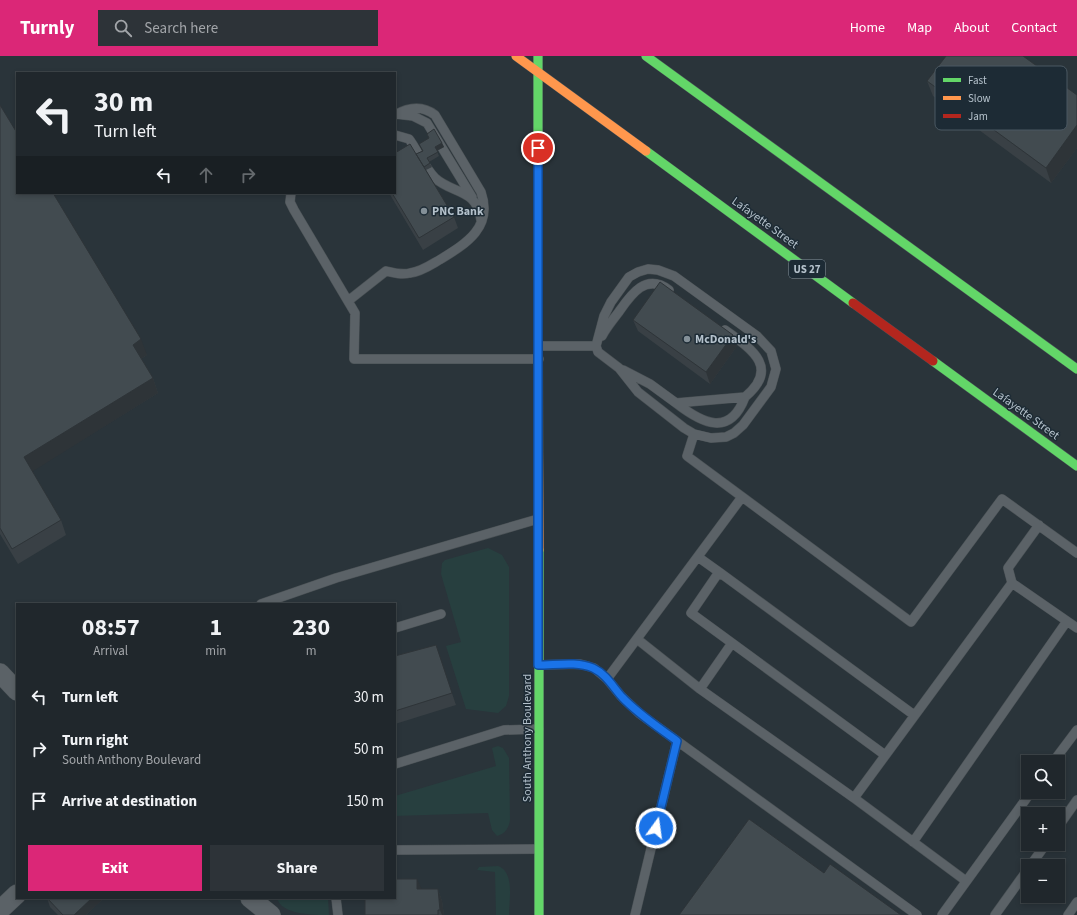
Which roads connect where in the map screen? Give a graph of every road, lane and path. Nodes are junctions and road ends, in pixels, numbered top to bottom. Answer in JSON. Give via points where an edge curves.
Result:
{"nodes":[{"id":1,"x":516,"y":56,"type":"edge"},
{"id":2,"x":538,"y":56,"type":"edge"},
{"id":3,"x":646,"y":56,"type":"edge"},
{"id":4,"x":537,"y":72,"type":"junction"},
{"id":5,"x":396,"y":114,"type":"edge"},
{"id":6,"x":396,"y":135,"type":"edge"},
{"id":7,"x":291,"y":194,"type":"edge"},
{"id":8,"x":476,"y":205,"type":"junction"},
{"id":9,"x":480,"y":227,"type":"junction"},
{"id":10,"x":678,"y":297,"type":"edge"},
{"id":11,"x":348,"y":301,"type":"junction"},
{"id":12,"x":716,"y":324,"type":"edge"},
{"id":13,"x":539,"y":346,"type":"junction"},
{"id":14,"x":596,"y":346,"type":"junction"},
{"id":15,"x":539,"y":359,"type":"junction"},
{"id":16,"x":619,"y":368,"type":"junction"},
{"id":17,"x":1077,"y":369,"type":"edge"},
{"id":18,"x":745,"y":396,"type":"junction"},
{"id":19,"x":676,"y":403,"type":"junction"},
{"id":20,"x":694,"y":434,"type":"junction"},
{"id":21,"x":1077,"y":466,"type":"edge"},
{"id":22,"x":742,"y":497,"type":"junction"},
{"id":23,"x":538,"y":519,"type":"junction"},
{"id":24,"x":1039,"y":525,"type":"junction"},
{"id":25,"x":1077,"y":553,"type":"edge"},
{"id":26,"x":698,"y":557,"type":"junction"},
{"id":27,"x":719,"y":572,"type":"junction"},
{"id":28,"x":1012,"y":583,"type":"junction"},
{"id":29,"x":264,"y":603,"type":"edge"},
{"id":30,"x":441,"y":614,"type":"dead end"},
{"id":31,"x":1067,"y":621,"type":"junction"},
{"id":32,"x":396,"y":628,"type":"edge"},
{"id":33,"x":1077,"y":628,"type":"edge"},
{"id":34,"x":636,"y":639,"type":"junction"},
{"id":35,"x":732,"y":643,"type":"junction"},
{"id":36,"x":538,"y":665,"type":"junction"},
{"id":37,"x":0,"y":673,"type":"edge"},
{"id":38,"x":607,"y":679,"type":"junction"},
{"id":39,"x":700,"y":689,"type":"junction"},
{"id":40,"x":16,"y":690,"type":"edge"},
{"id":41,"x":914,"y":715,"type":"junction"},
{"id":42,"x":539,"y":729,"type":"junction"},
{"id":43,"x":1077,"y":730,"type":"edge"},
{"id":44,"x":677,"y":741,"type":"junction"},
{"id":45,"x":885,"y":755,"type":"junction"},
{"id":46,"x":1058,"y":755,"type":"edge"},
{"id":47,"x":396,"y":764,"type":"edge"},
{"id":48,"x":854,"y":798,"type":"junction"},
{"id":49,"x":1026,"y":799,"type":"edge"},
{"id":50,"x":1077,"y":800,"type":"edge"},
{"id":51,"x":1065,"y":817,"type":"edge"},
{"id":52,"x":913,"y":842,"type":"junction"},
{"id":53,"x":539,"y":849,"type":"junction"},
{"id":54,"x":396,"y":850,"type":"edge"},
{"id":55,"x":1021,"y":879,"type":"edge"},
{"id":56,"x":966,"y":881,"type":"junction"},
{"id":57,"x":16,"y":895,"type":"edge"},
{"id":58,"x":251,"y":899,"type":"edge"},
{"id":59,"x":336,"y":899,"type":"edge"},
{"id":60,"x":1077,"y":902,"type":"edge"},
{"id":61,"x":0,"y":910,"type":"edge"},
{"id":62,"x":271,"y":915,"type":"edge"},
{"id":63,"x":338,"y":915,"type":"edge"},
{"id":64,"x":539,"y":915,"type":"edge"},
{"id":65,"x":635,"y":915,"type":"edge"},
{"id":66,"x":918,"y":915,"type":"edge"},
{"id":67,"x":942,"y":915,"type":"edge"},
{"id":68,"x":995,"y":915,"type":"edge"},
{"id":69,"x":1068,"y":915,"type":"edge"}],
"edges":[{"from":1,"to":4,"type":"main road","name":"Lafayette Street","number":"US 27"},
{"from":2,"to":4,"type":"main road","name":"South Anthony Boulevard"},
{"from":3,"to":17,"type":"main road"},
{"from":4,"to":13,"type":"main road","name":"South Anthony Boulevard"},
{"from":4,"to":21,"type":"main road","name":"Lafayette Street","number":"US 27"},
{"from":5,"to":8,"type":"lane","via":[[413,116],[427,123]]},
{"from":5,"to":9,"type":"lane","via":[[417,107],[427,109],[435,115],[481,192],[484,215]]},
{"from":6,"to":8,"type":"lane","via":[[410,139],[436,179],[466,194]]},
{"from":7,"to":11,"type":"lane","via":[[290,202],[294,210]]},
{"from":8,"to":9,"type":"lane","via":[[481,219]]},
{"from":9,"to":11,"type":"lane","via":[[465,244],[427,267],[411,273],[398,274],[386,271]]},
{"from":10,"to":14,"type":"lane","via":[[656,284],[646,284],[639,288],[632,294]]},
{"from":11,"to":15,"type":"lane","via":[[355,313],[354,359]]},
{"from":12,"to":18,"type":"lane","via":[[752,350],[762,367],[757,384]]},
{"from":13,"to":14,"type":"lane"},
{"from":13,"to":15,"type":"main road","name":"South Anthony Boulevard"},
{"from":14,"to":16,"type":"lane","via":[[603,357]]},
{"from":14,"to":20,"type":"lane","via":[[604,316],[622,285],[638,272],[648,269],[674,276],[757,336],[771,351],[774,360],[775,379],[771,387],[734,433],[726,437],[710,438]]},
{"from":15,"to":23,"type":"main road","name":"South Anthony Boulevard"},
{"from":16,"to":19,"type":"lane","via":[[650,384]]},
{"from":16,"to":20,"type":"lane","via":[[638,392]]},
{"from":18,"to":19,"type":"lane"},
{"from":18,"to":19,"type":"lane","via":[[741,408],[733,417],[713,424],[693,416]]},
{"from":20,"to":22,"type":"lane","via":[[687,456]]},
{"from":22,"to":24,"type":"lane","via":[[911,622],[1002,498]]},
{"from":22,"to":26,"type":"lane"},
{"from":23,"to":29,"type":"lane","via":[[336,578]]},
{"from":23,"to":36,"type":"main road","name":"South Anthony Boulevard"},
{"from":24,"to":25,"type":"lane"},
{"from":24,"to":28,"type":"lane","via":[[1008,568]]},
{"from":26,"to":27,"type":"lane"},
{"from":26,"to":34,"type":"lane"},
{"from":27,"to":35,"type":"lane","via":[[691,613]]},
{"from":27,"to":41,"type":"lane"},
{"from":28,"to":31,"type":"lane"},
{"from":28,"to":41,"type":"lane"},
{"from":30,"to":32,"type":"lane"},
{"from":31,"to":33,"type":"lane"},
{"from":31,"to":52,"type":"lane"},
{"from":34,"to":38,"type":"lane"},
{"from":34,"to":39,"type":"lane"},
{"from":35,"to":39,"type":"lane"},
{"from":35,"to":45,"type":"lane"},
{"from":36,"to":38,"type":"lane","via":[[580,664],[594,668]]},
{"from":36,"to":42,"type":"main road","name":"South Anthony Boulevard"},
{"from":37,"to":40,"type":"street"},
{"from":38,"to":44,"type":"lane","via":[[640,714]]},
{"from":39,"to":48,"type":"lane"},
{"from":41,"to":45,"type":"lane"},
{"from":42,"to":47,"type":"lane","via":[[504,730]]},
{"from":42,"to":53,"type":"main road","name":"South Anthony Boulevard"},
{"from":43,"to":46,"type":"lane"},
{"from":44,"to":65,"type":"lane"},
{"from":44,"to":66,"type":"lane"},
{"from":45,"to":48,"type":"lane"},
{"from":48,"to":52,"type":"lane"},
{"from":49,"to":56,"type":"lane"},
{"from":50,"to":51,"type":"lane"},
{"from":52,"to":56,"type":"lane"},
{"from":53,"to":54,"type":"lane"},
{"from":53,"to":64,"type":"main road","name":"South Anthony Boulevard"},
{"from":55,"to":68,"type":"lane"},
{"from":56,"to":67,"type":"lane"},
{"from":57,"to":61,"type":"street"},
{"from":58,"to":62,"type":"street"},
{"from":59,"to":63,"type":"lane"},
{"from":60,"to":69,"type":"lane"}]}
